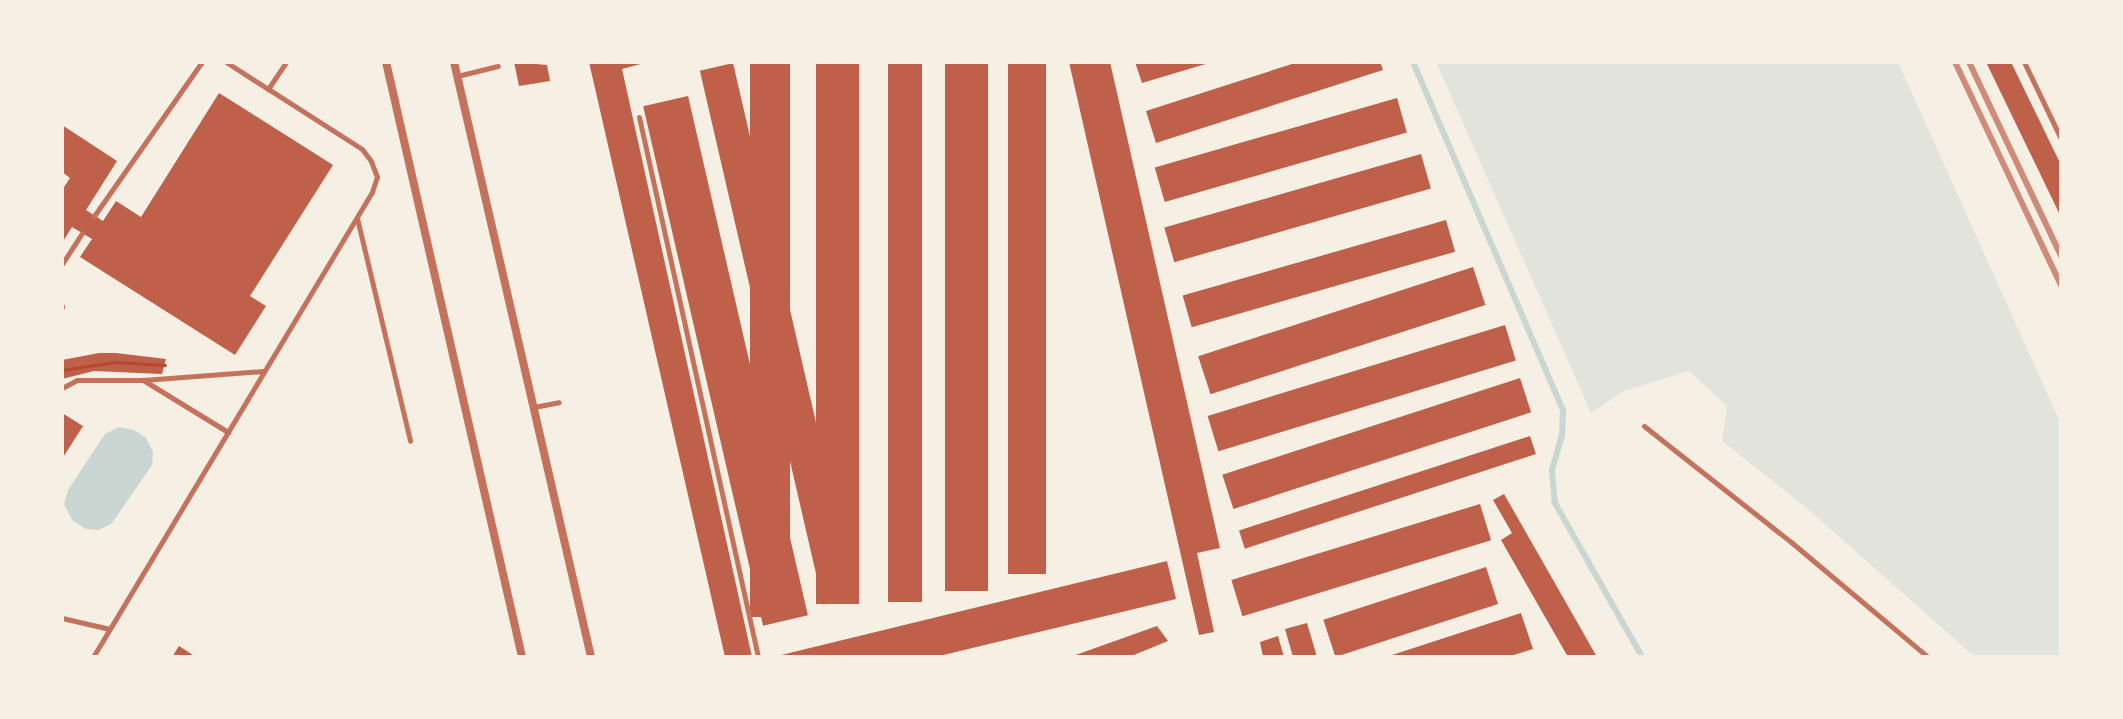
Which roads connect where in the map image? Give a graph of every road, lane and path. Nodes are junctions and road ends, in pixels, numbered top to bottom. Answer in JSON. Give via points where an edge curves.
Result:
{"nodes":[{"id":1,"x":202,"y":62,"type":"edge"},
{"id":2,"x":226,"y":62,"type":"edge"},
{"id":3,"x":286,"y":62,"type":"edge"},
{"id":4,"x":386,"y":62,"type":"edge"},
{"id":5,"x":454,"y":62,"type":"edge"},
{"id":6,"x":2024,"y":62,"type":"edge"},
{"id":7,"x":498,"y":66,"type":"dead end"},
{"id":8,"x":457,"y":76,"type":"junction"},
{"id":9,"x":268,"y":89,"type":"junction"},
{"id":10,"x":639,"y":117,"type":"dead end"},
{"id":11,"x":2061,"y":139,"type":"edge"},
{"id":12,"x":94,"y":216,"type":"dead end"},
{"id":13,"x":357,"y":217,"type":"junction"},
{"id":14,"x":82,"y":233,"type":"dead end"},
{"id":15,"x":62,"y":264,"type":"edge"},
{"id":16,"x":164,"y":365,"type":"dead end"},
{"id":17,"x":62,"y":370,"type":"edge"},
{"id":18,"x":265,"y":371,"type":"junction"},
{"id":19,"x":143,"y":380,"type":"junction"},
{"id":20,"x":62,"y":388,"type":"edge"},
{"id":21,"x":559,"y":402,"type":"dead end"},
{"id":22,"x":534,"y":407,"type":"junction"},
{"id":23,"x":1644,"y":426,"type":"dead end"},
{"id":24,"x":228,"y":432,"type":"junction"},
{"id":25,"x":410,"y":441,"type":"dead end"},
{"id":26,"x":62,"y":618,"type":"edge"},
{"id":27,"x":110,"y":629,"type":"junction"},
{"id":28,"x":93,"y":657,"type":"edge"},
{"id":29,"x":522,"y":657,"type":"edge"},
{"id":30,"x":591,"y":657,"type":"edge"},
{"id":31,"x":758,"y":657,"type":"edge"},
{"id":32,"x":1928,"y":657,"type":"edge"}],
"edges":[{"from":1,"to":12,"type":"lane"},
{"from":2,"to":9,"type":"lane"},
{"from":3,"to":9,"type":"lane"},
{"from":4,"to":29,"type":"street"},
{"from":5,"to":8,"type":"street"},
{"from":6,"to":11,"type":"lane"},
{"from":7,"to":8,"type":"lane"},
{"from":8,"to":22,"type":"street"},
{"from":9,"to":13,"type":"lane","via":[[362,149],[371,161],[377,177]]},
{"from":10,"to":31,"type":"lane"},
{"from":13,"to":18,"type":"lane"},
{"from":13,"to":25,"type":"lane"},
{"from":14,"to":15,"type":"lane"},
{"from":16,"to":17,"type":"path","via":[[114,362]]},
{"from":18,"to":19,"type":"lane"},
{"from":18,"to":24,"type":"lane"},
{"from":19,"to":20,"type":"lane","via":[[77,380]]},
{"from":19,"to":24,"type":"lane"},
{"from":21,"to":22,"type":"lane"},
{"from":22,"to":30,"type":"street"},
{"from":23,"to":32,"type":"lane"},
{"from":24,"to":27,"type":"lane"},
{"from":26,"to":27,"type":"lane"},
{"from":27,"to":28,"type":"lane"}]}
